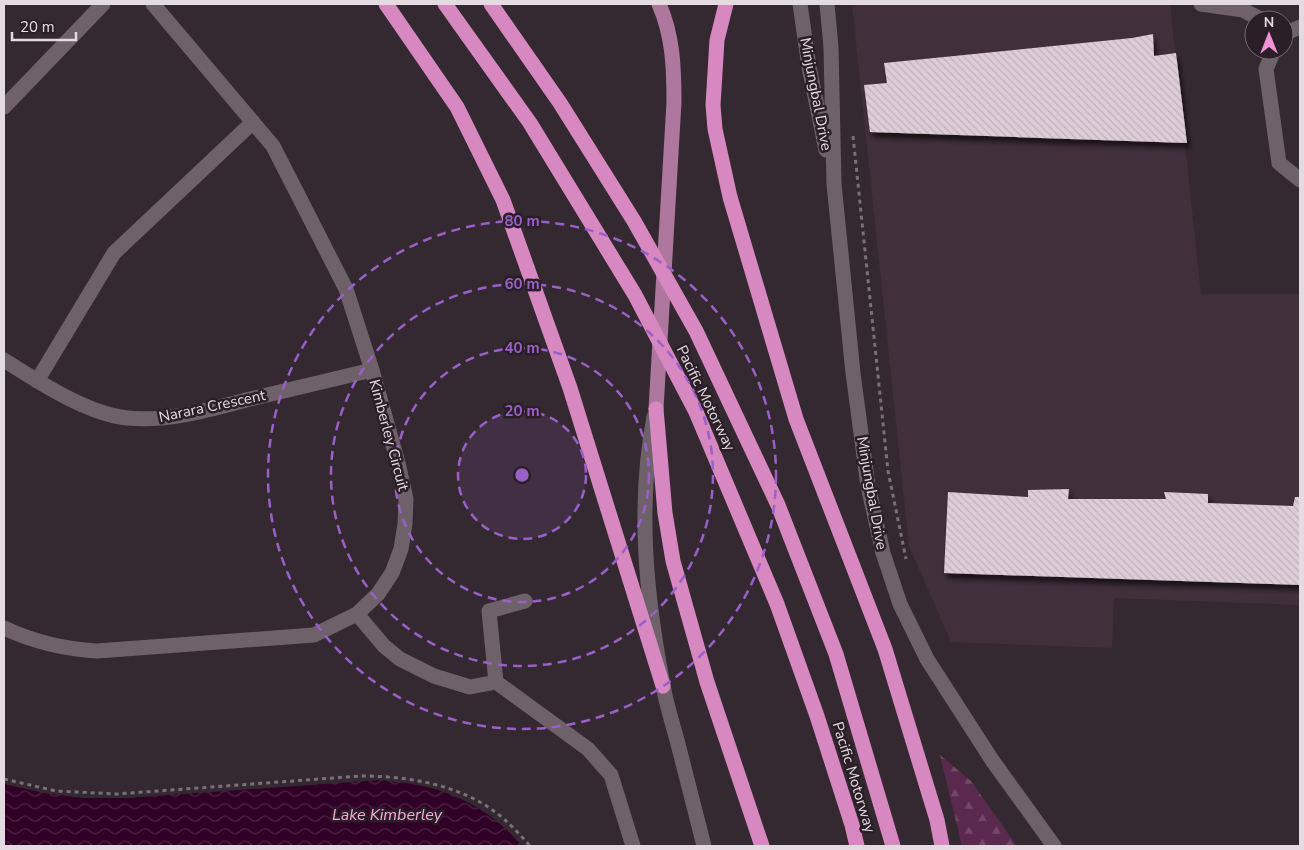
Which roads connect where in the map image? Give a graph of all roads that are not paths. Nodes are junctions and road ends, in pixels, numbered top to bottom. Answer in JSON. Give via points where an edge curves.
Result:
{"nodes":[{"id":1,"x":103,"y":4,"type":"edge"},
{"id":2,"x":153,"y":4,"type":"edge"},
{"id":3,"x":386,"y":4,"type":"edge"},
{"id":4,"x":445,"y":4,"type":"edge"},
{"id":5,"x":491,"y":4,"type":"edge"},
{"id":6,"x":659,"y":4,"type":"edge"},
{"id":7,"x":726,"y":4,"type":"edge"},
{"id":8,"x":800,"y":4,"type":"edge"},
{"id":9,"x":827,"y":4,"type":"edge"},
{"id":10,"x":1201,"y":4,"type":"edge"},
{"id":11,"x":1244,"y":11,"type":"edge"},
{"id":12,"x":1270,"y":60,"type":"edge"},
{"id":13,"x":4,"y":108,"type":"edge"},
{"id":14,"x":253,"y":122,"type":"junction"},
{"id":15,"x":1300,"y":180,"type":"edge"},
{"id":16,"x":834,"y":184,"type":"junction"},
{"id":17,"x":4,"y":360,"type":"edge"},
{"id":18,"x":372,"y":370,"type":"junction"},
{"id":19,"x":37,"y":382,"type":"junction"},
{"id":20,"x":656,"y":409,"type":"junction"},
{"id":21,"x":525,"y":602,"type":"dead end"},
{"id":22,"x":358,"y":614,"type":"junction"},
{"id":23,"x":4,"y":628,"type":"edge"},
{"id":24,"x":496,"y":682,"type":"junction"},
{"id":25,"x":663,"y":686,"type":"junction"},
{"id":26,"x":633,"y":846,"type":"edge"},
{"id":27,"x":704,"y":846,"type":"edge"},
{"id":28,"x":762,"y":846,"type":"edge"},
{"id":29,"x":857,"y":846,"type":"edge"},
{"id":30,"x":893,"y":846,"type":"edge"},
{"id":31,"x":942,"y":846,"type":"edge"},
{"id":32,"x":1054,"y":846,"type":"edge"}],
"edges":[{"from":1,"to":13,"type":"street"},
{"from":2,"to":14,"type":"street","name":"Kimberley Circuit"},
{"from":3,"to":25,"type":"highway","via":[[457,107],[503,200],[570,388]]},
{"from":4,"to":29,"type":"highway","name":"Pacific Motorway","via":[[530,123],[635,295],[696,412],[777,604],[820,725]]},
{"from":5,"to":30,"type":"highway","name":"Pacific Motorway","via":[[560,103],[634,221],[696,331],[778,505],[836,654]]},
{"from":6,"to":20,"type":"main road","via":[[670,38],[674,102]]},
{"from":7,"to":31,"type":"highway","via":[[717,40],[713,105],[730,197],[796,419],[885,649]]},
{"from":8,"to":16,"type":"street","name":"Minjungbal Drive","via":[[814,93]]},
{"from":9,"to":16,"type":"street","name":"Minjungbal Drive"},
{"from":10,"to":11,"type":"street"},
{"from":12,"to":15,"type":"street","via":[[1266,69],[1279,163]]},
{"from":14,"to":18,"type":"street","name":"Kimberley Circuit","via":[[273,146],[346,289]]},
{"from":14,"to":19,"type":"street","via":[[114,253]]},
{"from":16,"to":32,"type":"street","name":"Minjungbal Drive","via":[[868,486],[890,577],[911,630],[927,659],[992,760]]},
{"from":17,"to":19,"type":"street","name":"Narara Crescent"},
{"from":18,"to":19,"type":"street","name":"Narara Crescent","via":[[194,413],[151,419],[125,418],[100,412]]},
{"from":18,"to":22,"type":"street","name":"Kimberley Circuit","via":[[406,499],[406,524],[392,573],[378,594]]},
{"from":20,"to":25,"type":"street","via":[[648,460],[645,552]]},
{"from":20,"to":28,"type":"highway","via":[[665,513],[673,561],[707,682]]},
{"from":21,"to":24,"type":"street","via":[[489,611]]},
{"from":22,"to":23,"type":"street","name":"Kimberley Circuit","via":[[314,635],[97,652],[41,642]]},
{"from":22,"to":24,"type":"street","via":[[384,646],[434,676],[470,687]]},
{"from":24,"to":26,"type":"street","via":[[588,749],[611,775]]},
{"from":25,"to":27,"type":"street"}]}
